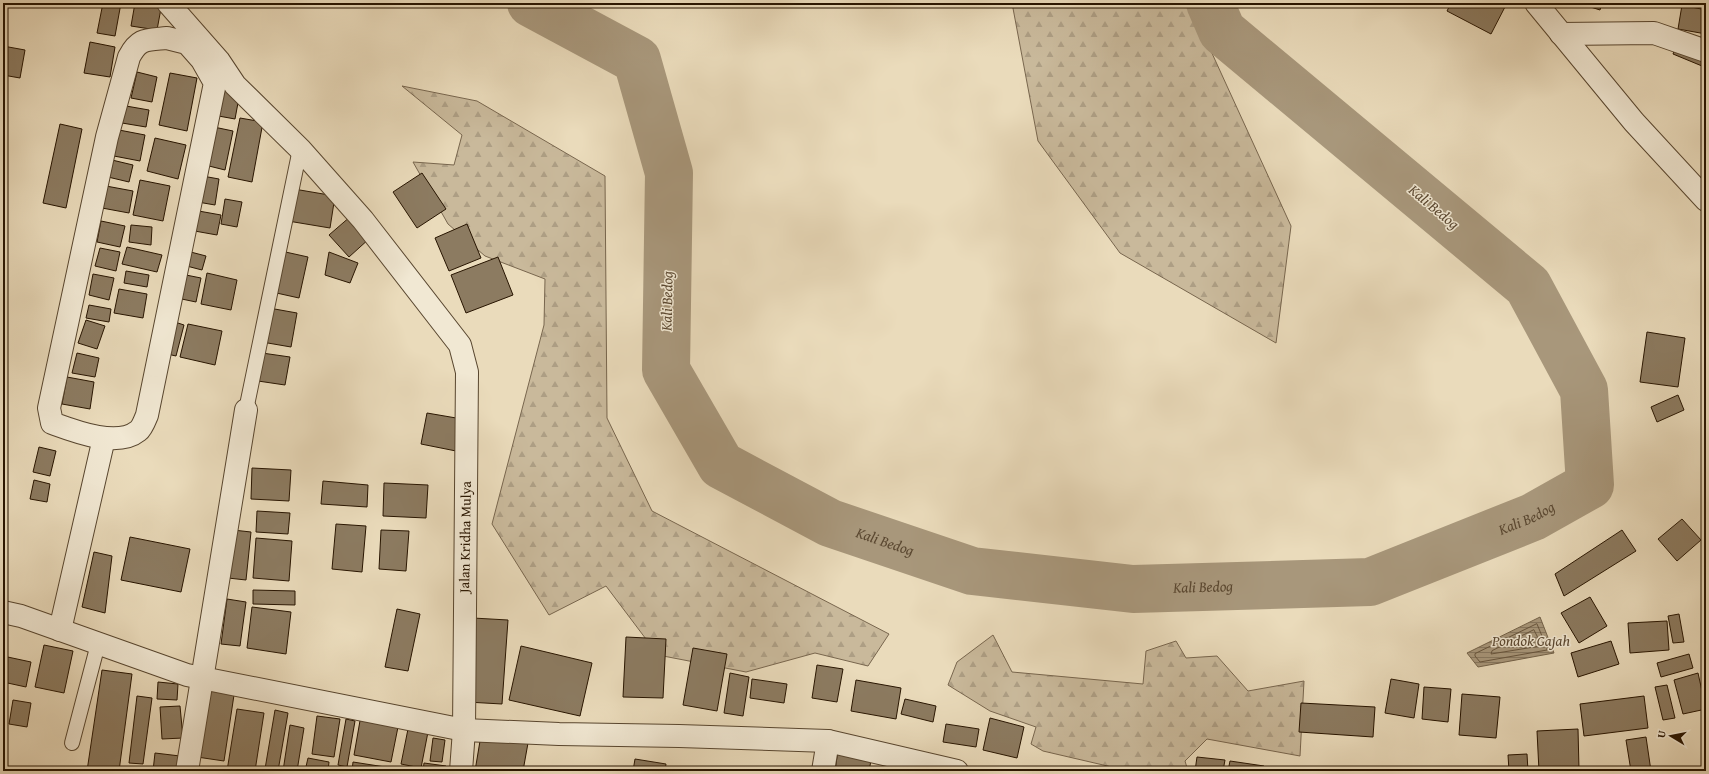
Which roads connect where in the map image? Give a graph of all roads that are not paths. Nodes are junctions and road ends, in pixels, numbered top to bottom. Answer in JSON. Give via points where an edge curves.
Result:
{"nodes":[{"id":1,"x":168,"y":3,"type":"edge"},
{"id":2,"x":1536,"y":3,"type":"edge"},
{"id":3,"x":1561,"y":34,"type":"junction"},
{"id":4,"x":1706,"y":51,"type":"edge"},
{"id":5,"x":300,"y":149,"type":"junction"},
{"id":6,"x":1706,"y":200,"type":"edge"},
{"id":7,"x":246,"y":410,"type":"joint"},
{"id":8,"x":104,"y":438,"type":"junction"},
{"id":9,"x":3,"y":612,"type":"edge"},
{"id":10,"x":60,"y":630,"type":"junction"},
{"id":11,"x":98,"y":644,"type":"junction"},
{"id":12,"x":201,"y":678,"type":"junction"},
{"id":13,"x":464,"y":730,"type":"junction"},
{"id":14,"x":828,"y":741,"type":"junction"},
{"id":15,"x":72,"y":742,"type":"dead end"},
{"id":16,"x":187,"y":771,"type":"edge"},
{"id":17,"x":461,"y":771,"type":"edge"},
{"id":18,"x":823,"y":771,"type":"edge"},
{"id":19,"x":957,"y":771,"type":"edge"}],
"edges":[{"from":1,"to":5,"type":"street","via":[[219,61],[235,85]]},
{"from":2,"to":3,"type":"street"},
{"from":3,"to":4,"type":"street","via":[[1654,33]]},
{"from":3,"to":6,"type":"street","via":[[1634,122]]},
{"from":5,"to":7,"type":"lane"},
{"from":5,"to":13,"type":"street","name":"Jalan Kridha Mulya","via":[[363,220],[460,345],[467,372]]},
{"from":7,"to":12,"type":"street"},
{"from":8,"to":8,"type":"street","via":[[52,423],[48,408],[108,137],[129,57],[142,40],[167,38],[187,42],[202,60],[215,83],[147,415],[139,430],[127,437]]},
{"from":8,"to":10,"type":"street"},
{"from":9,"to":10,"type":"street"},
{"from":10,"to":11,"type":"street"},
{"from":11,"to":12,"type":"street"},
{"from":11,"to":15,"type":"lane"},
{"from":12,"to":13,"type":"street"},
{"from":12,"to":16,"type":"street"},
{"from":13,"to":14,"type":"street"},
{"from":13,"to":17,"type":"street","name":"Jalan Kridha Mulya"},
{"from":14,"to":18,"type":"street"},
{"from":14,"to":19,"type":"street"}]}
